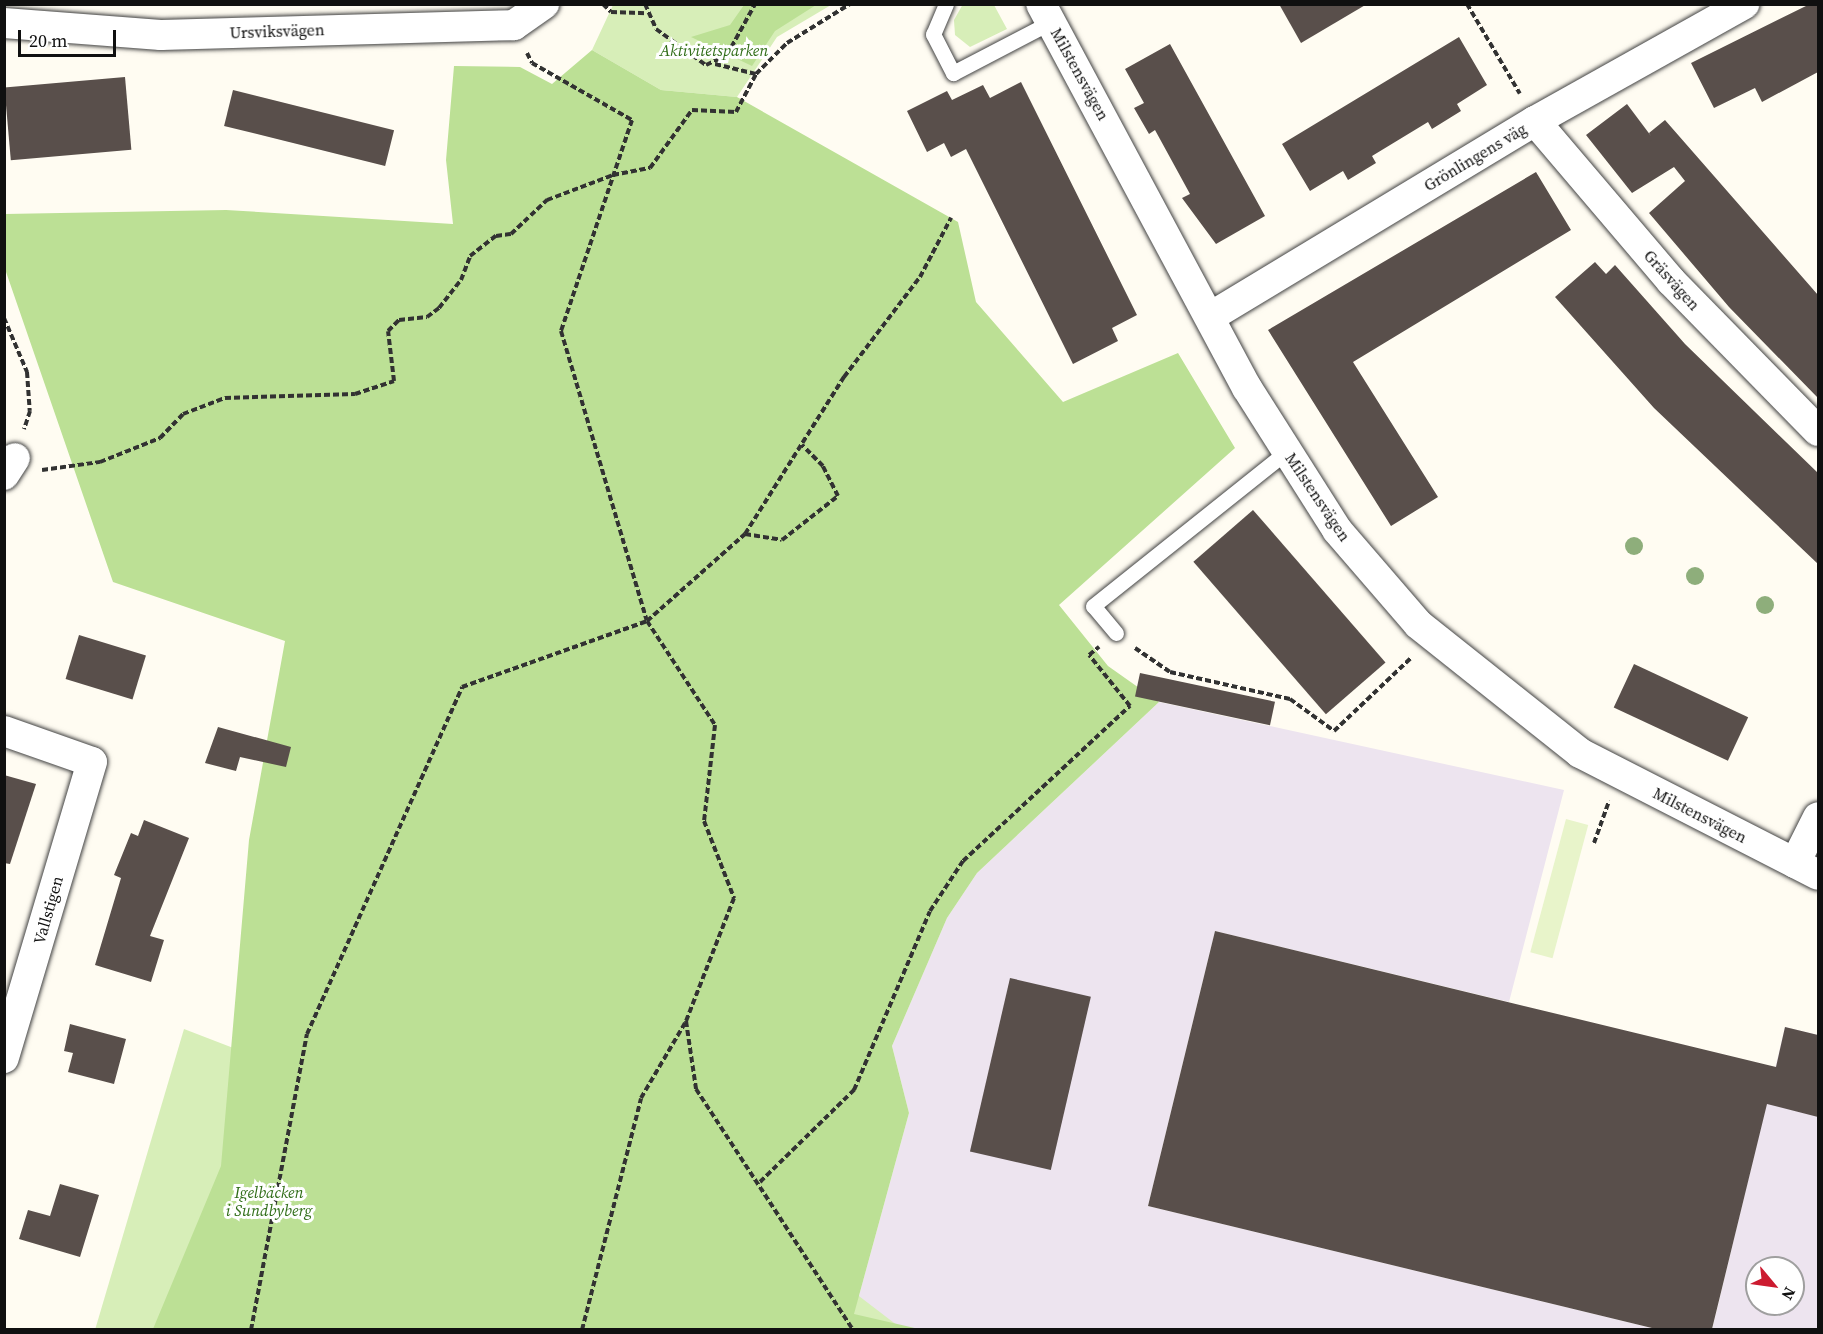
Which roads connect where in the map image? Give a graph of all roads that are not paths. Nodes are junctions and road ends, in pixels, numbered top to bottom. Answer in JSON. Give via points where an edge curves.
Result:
{"nodes":[{"id":1,"x":544,"y":4,"type":"edge"},
{"id":2,"x":946,"y":4,"type":"edge"},
{"id":3,"x":1744,"y":4,"type":"edge"},
{"id":4,"x":1046,"y":13,"type":"edge"},
{"id":5,"x":4,"y":22,"type":"edge"},
{"id":6,"x":1535,"y":121,"type":"junction"},
{"id":7,"x":1210,"y":317,"type":"junction"},
{"id":8,"x":1818,"y":431,"type":"edge"},
{"id":9,"x":1287,"y":451,"type":"junction"},
{"id":10,"x":1116,"y":633,"type":"road end"},
{"id":11,"x":4,"y":731,"type":"edge"},
{"id":12,"x":1818,"y":818,"type":"edge"},
{"id":13,"x":1807,"y":869,"type":"edge"},
{"id":14,"x":4,"y":1058,"type":"edge"}],
"edges":[{"from":1,"to":5,"type":"street","name":"Ursviksvägen","via":[[514,25],[161,35]]},
{"from":2,"to":4,"type":"lane","via":[[933,34],[953,73]]},
{"from":3,"to":6,"type":"street","name":"Grönlingens väg"},
{"from":4,"to":7,"type":"street","name":"Milstensvägen"},
{"from":6,"to":7,"type":"street","name":"Grönlingens väg"},
{"from":6,"to":8,"type":"street","name":"Gräsvägen","via":[[1671,281]]},
{"from":7,"to":9,"type":"street","name":"Milstensvägen"},
{"from":9,"to":10,"type":"lane","via":[[1093,606]]},
{"from":9,"to":13,"type":"street","name":"Milstensvägen","via":[[1337,530],[1418,624],[1580,753]]},
{"from":11,"to":14,"type":"street","name":"Vallstigen","via":[[92,762]]},
{"from":12,"to":13,"type":"street"}]}
